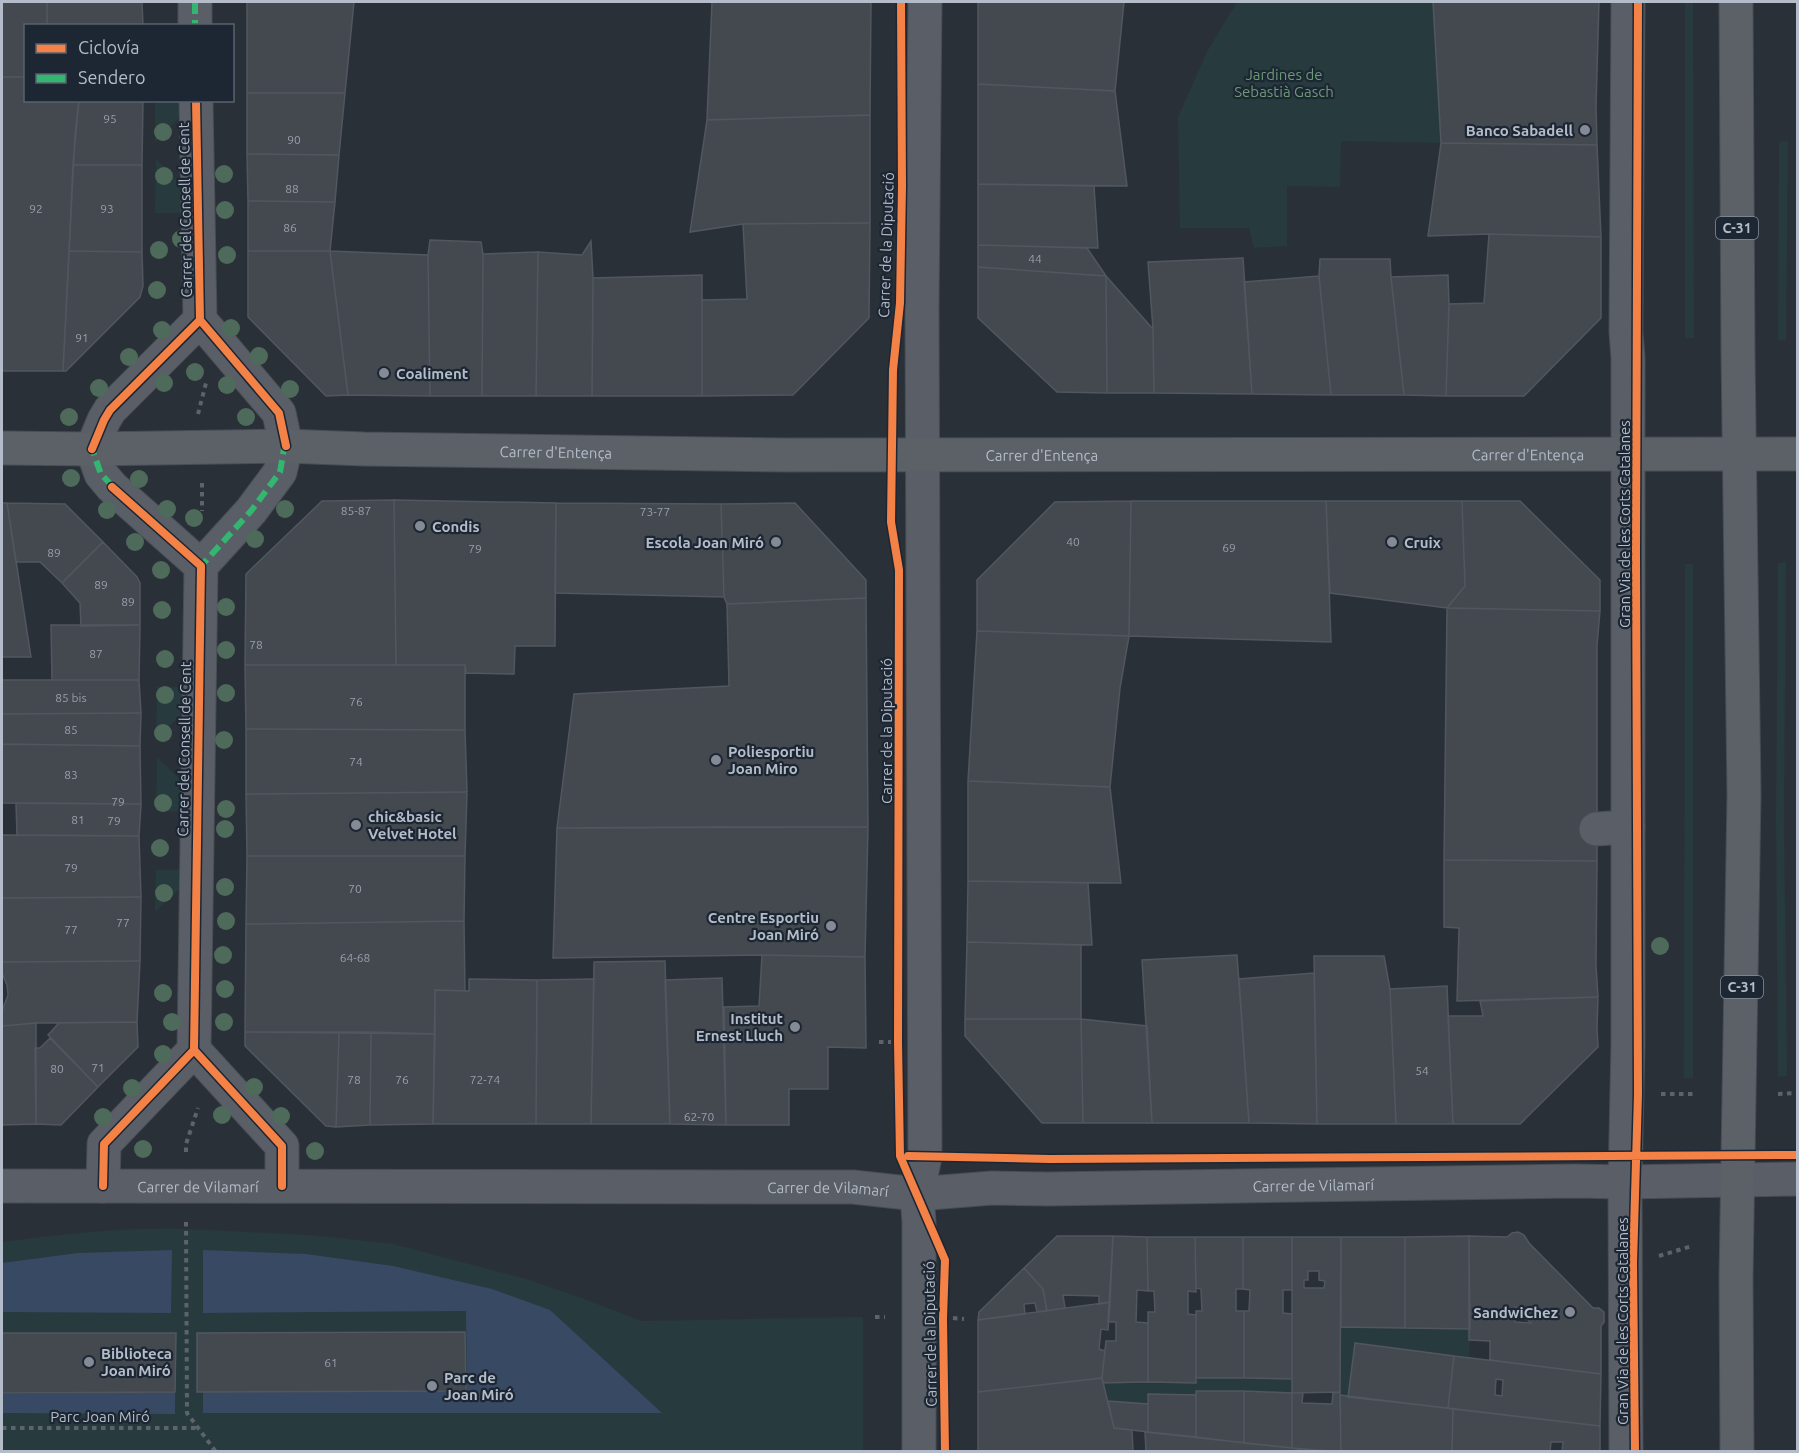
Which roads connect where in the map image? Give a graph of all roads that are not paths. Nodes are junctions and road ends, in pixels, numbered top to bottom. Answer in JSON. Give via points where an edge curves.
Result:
{"nodes":[{"id":1,"x":195,"y":2,"type":"edge"},
{"id":2,"x":925,"y":2,"type":"edge"},
{"id":3,"x":1628,"y":2,"type":"edge"},
{"id":4,"x":1736,"y":2,"type":"edge"},
{"id":5,"x":195,"y":24,"type":"edge"},
{"id":6,"x":196,"y":102,"type":"edge"},
{"id":7,"x":200,"y":320,"type":"junction"},
{"id":8,"x":286,"y":446,"type":"junction"},
{"id":9,"x":2,"y":448,"type":"edge"},
{"id":10,"x":92,"y":450,"type":"junction"},
{"id":11,"x":1797,"y":454,"type":"edge"},
{"id":12,"x":1626,"y":455,"type":"junction"},
{"id":13,"x":1739,"y":455,"type":"junction"},
{"id":14,"x":924,"y":456,"type":"junction"},
{"id":15,"x":201,"y":566,"type":"junction"},
{"id":16,"x":1628,"y":827,"type":"junction"},
{"id":17,"x":1596,"y":829,"type":"dead end"},
{"id":18,"x":194,"y":1050,"type":"junction"},
{"id":19,"x":1739,"y":1179,"type":"junction"},
{"id":20,"x":1797,"y":1179,"type":"edge"},
{"id":21,"x":1625,"y":1182,"type":"junction"},
{"id":22,"x":2,"y":1186,"type":"edge"},
{"id":23,"x":103,"y":1186,"type":"junction"},
{"id":24,"x":282,"y":1186,"type":"junction"},
{"id":25,"x":916,"y":1194,"type":"junction"},
{"id":26,"x":919,"y":1452,"type":"edge"},
{"id":27,"x":1626,"y":1452,"type":"edge"},
{"id":28,"x":1737,"y":1452,"type":"edge"}],
"edges":[{"from":1,"to":5,"type":"street"},
{"from":2,"to":14,"type":"street","name":"Carrer de la Diputació"},
{"from":3,"to":12,"type":"street"},
{"from":4,"to":13,"type":"main road","number":"C-31"},
{"from":6,"to":7,"type":"street","name":"Carrer del Consell de Cent"},
{"from":7,"to":8,"type":"street","via":[[279,413]]},
{"from":7,"to":10,"type":"street","via":[[110,410]]},
{"from":8,"to":10,"type":"main road","name":"Carrer d'Entença"},
{"from":8,"to":14,"type":"main road","name":"Carrer d'Entença"},
{"from":8,"to":15,"type":"street","via":[[280,472]]},
{"from":9,"to":10,"type":"main road","name":"Carrer d'Entença"},
{"from":10,"to":15,"type":"street","via":[[101,474],[112,487]]},
{"from":11,"to":13,"type":"main road","name":"Carrer d'Entença"},
{"from":12,"to":13,"type":"main road","name":"Carrer d'Entença"},
{"from":12,"to":14,"type":"main road","name":"Carrer d'Entença"},
{"from":12,"to":16,"type":"street"},
{"from":13,"to":19,"type":"main road","number":"C-31","via":[[1744,794]]},
{"from":14,"to":25,"type":"street","name":"Carrer de la Diputació","via":[[925,1157]]},
{"from":15,"to":18,"type":"street","name":"Carrer del Consell de Cent"},
{"from":16,"to":17,"type":"street"},
{"from":16,"to":21,"type":"street"},
{"from":18,"to":23,"type":"street","via":[[104,1144]]},
{"from":18,"to":24,"type":"street","via":[[282,1146]]},
{"from":19,"to":20,"type":"street","name":"Carrer de Vilamarí"},
{"from":19,"to":21,"type":"street","name":"Carrer de Vilamarí"},
{"from":19,"to":28,"type":"main road","number":"C-31"},
{"from":21,"to":25,"type":"street","name":"Carrer de Vilamarí","via":[[992,1188]]},
{"from":21,"to":27,"type":"street"},
{"from":22,"to":23,"type":"street","name":"Carrer de Vilamarí"},
{"from":23,"to":24,"type":"street","name":"Carrer de Vilamarí"},
{"from":24,"to":25,"type":"street","name":"Carrer de Vilamarí","via":[[853,1187]]},
{"from":25,"to":26,"type":"street","name":"Carrer de la Diputació"}]}
